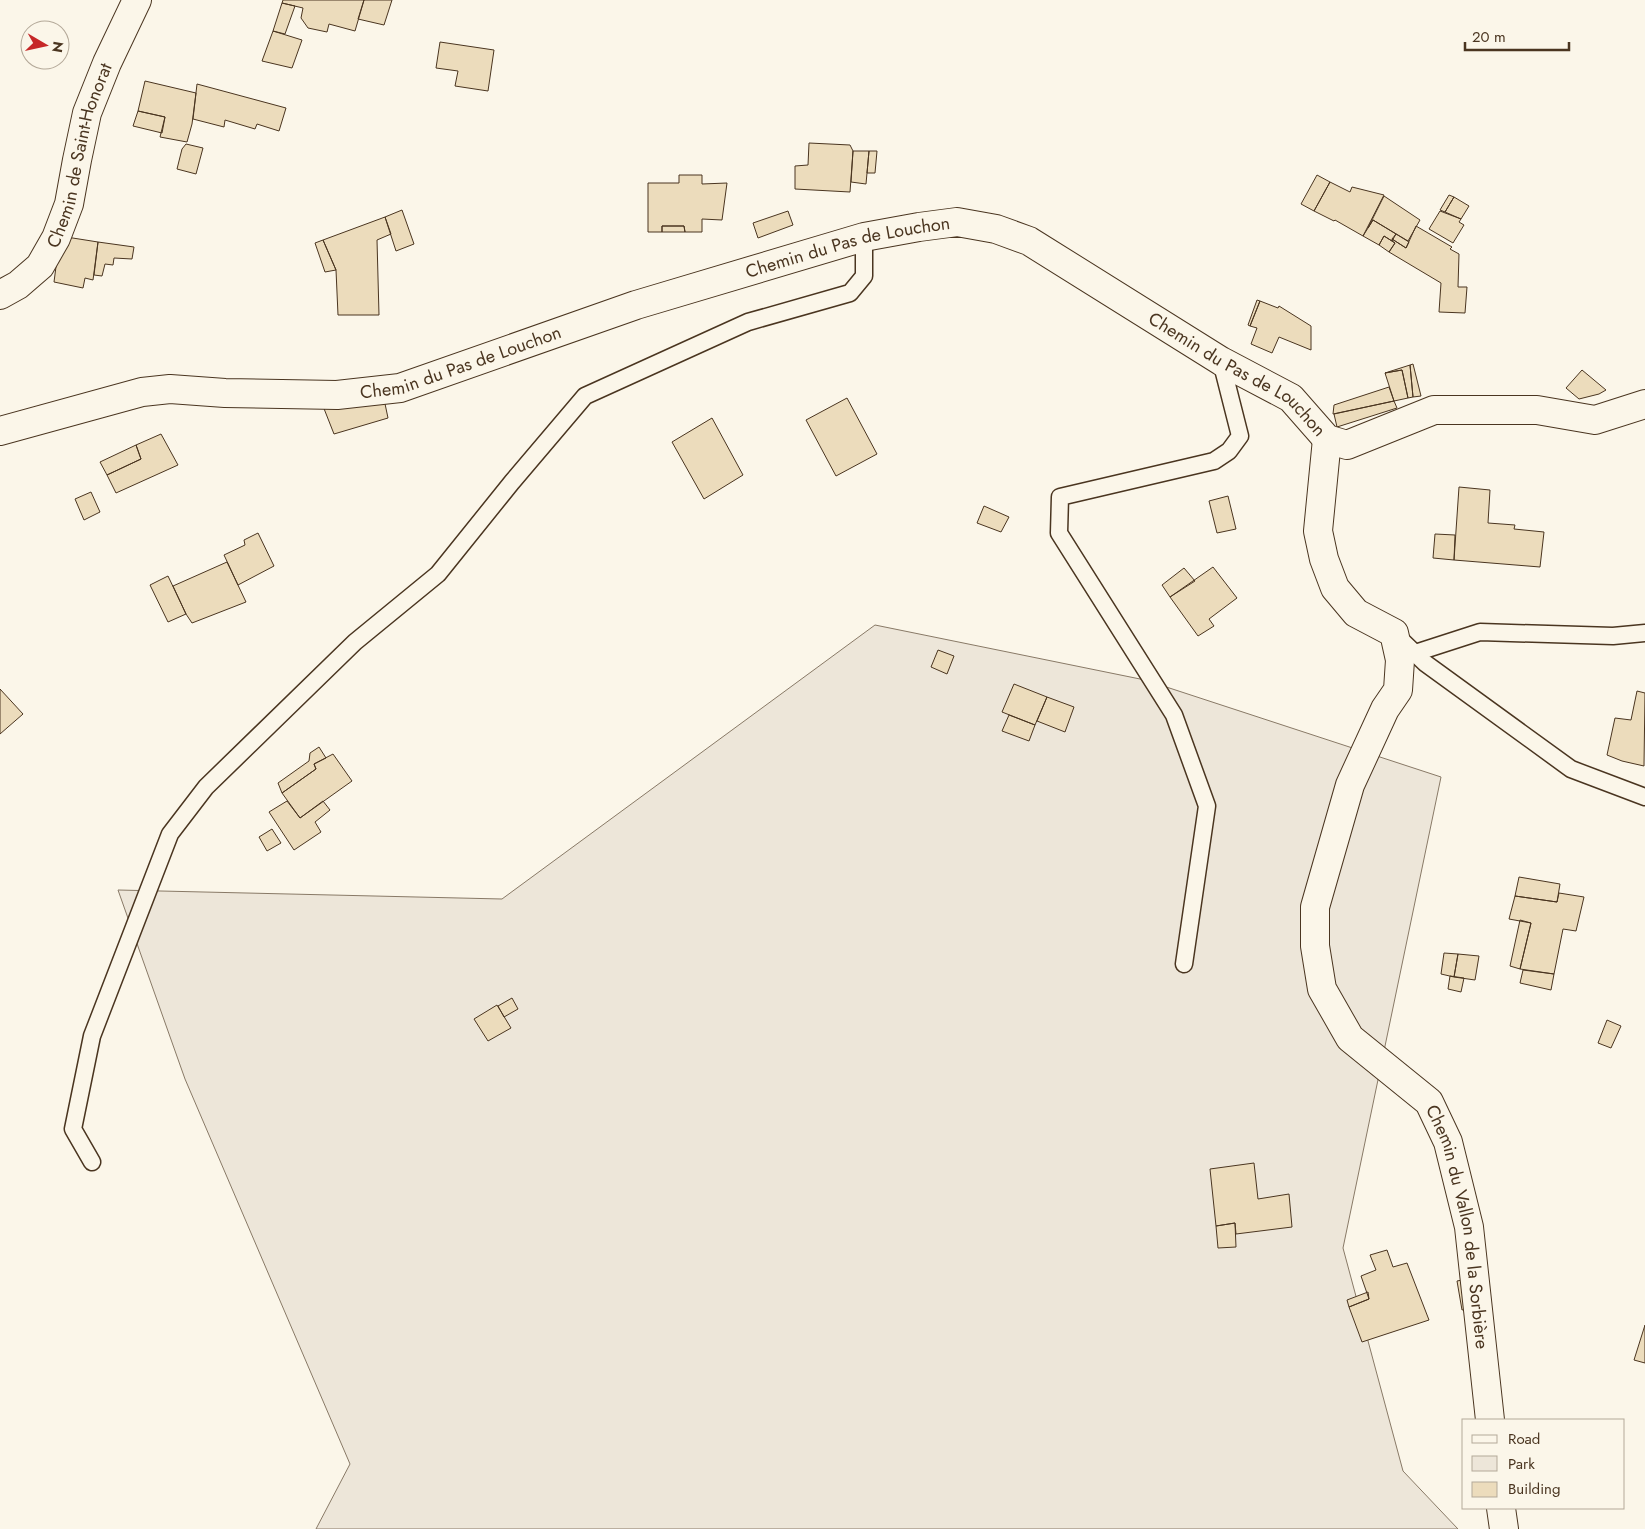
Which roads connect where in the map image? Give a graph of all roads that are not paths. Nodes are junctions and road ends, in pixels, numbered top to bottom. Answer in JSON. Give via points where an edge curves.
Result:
{"nodes":[{"id":1,"x":137,"y":0,"type":"edge"},
{"id":2,"x":864,"y":237,"type":"junction"},
{"id":3,"x":0,"y":295,"type":"edge"},
{"id":4,"x":1221,"y":361,"type":"junction"},
{"id":5,"x":1645,"y":404,"type":"edge"},
{"id":6,"x":0,"y":431,"type":"edge"},
{"id":7,"x":1327,"y":439,"type":"junction"},
{"id":8,"x":1394,"y":633,"type":"junction"},
{"id":9,"x":1645,"y":633,"type":"edge"},
{"id":10,"x":1415,"y":653,"type":"junction"},
{"id":11,"x":1645,"y":797,"type":"edge"},
{"id":12,"x":1184,"y":964,"type":"dead end"},
{"id":13,"x":92,"y":1162,"type":"dead end"},
{"id":14,"x":1490,"y":1419,"type":"edge"},
{"id":15,"x":1502,"y":1509,"type":"edge"},
{"id":16,"x":1504,"y":1529,"type":"edge"}],
"edges":[{"from":1,"to":3,"type":"street","name":"Chemin de Saint-Honorat","via":[[88,113],[69,204],[56,238],[40,266]]},
{"from":2,"to":4,"type":"street","name":"Chemin du Pas de Louchon","via":[[957,222],[996,229],[1029,241]]},
{"from":2,"to":6,"type":"street","name":"Chemin du Pas de Louchon","via":[[636,306],[400,388],[337,394],[170,389],[142,392]]},
{"from":2,"to":13,"type":"lane","via":[[864,276],[850,293],[748,322],[585,396],[438,574],[355,642],[206,787],[170,834],[92,1036],[73,1129]]},
{"from":4,"to":7,"type":"street","name":"Chemin du Pas de Louchon","via":[[1290,398]]},
{"from":4,"to":12,"type":"lane","via":[[1240,436],[1229,451],[1214,460],[1060,497],[1059,532],[1174,715],[1207,806]]},
{"from":5,"to":7,"type":"street","name":"Chemin du Pas de Louchon","via":[[1595,420],[1537,410],[1434,410],[1347,445]]},
{"from":7,"to":8,"type":"street","via":[[1318,532],[1324,560],[1335,588],[1356,613]]},
{"from":8,"to":10,"type":"lane"},
{"from":8,"to":14,"type":"street","name":"Chemin du Vallon de la Sorbière","via":[[1400,660],[1398,690],[1350,784],[1315,907],[1315,946],[1322,990],[1350,1038],[1429,1102],[1448,1142],[1469,1227]]},
{"from":9,"to":10,"type":"lane","via":[[1612,636],[1480,632]]},
{"from":10,"to":11,"type":"lane","via":[[1571,769]]},
{"from":15,"to":16,"type":"street"}]}
